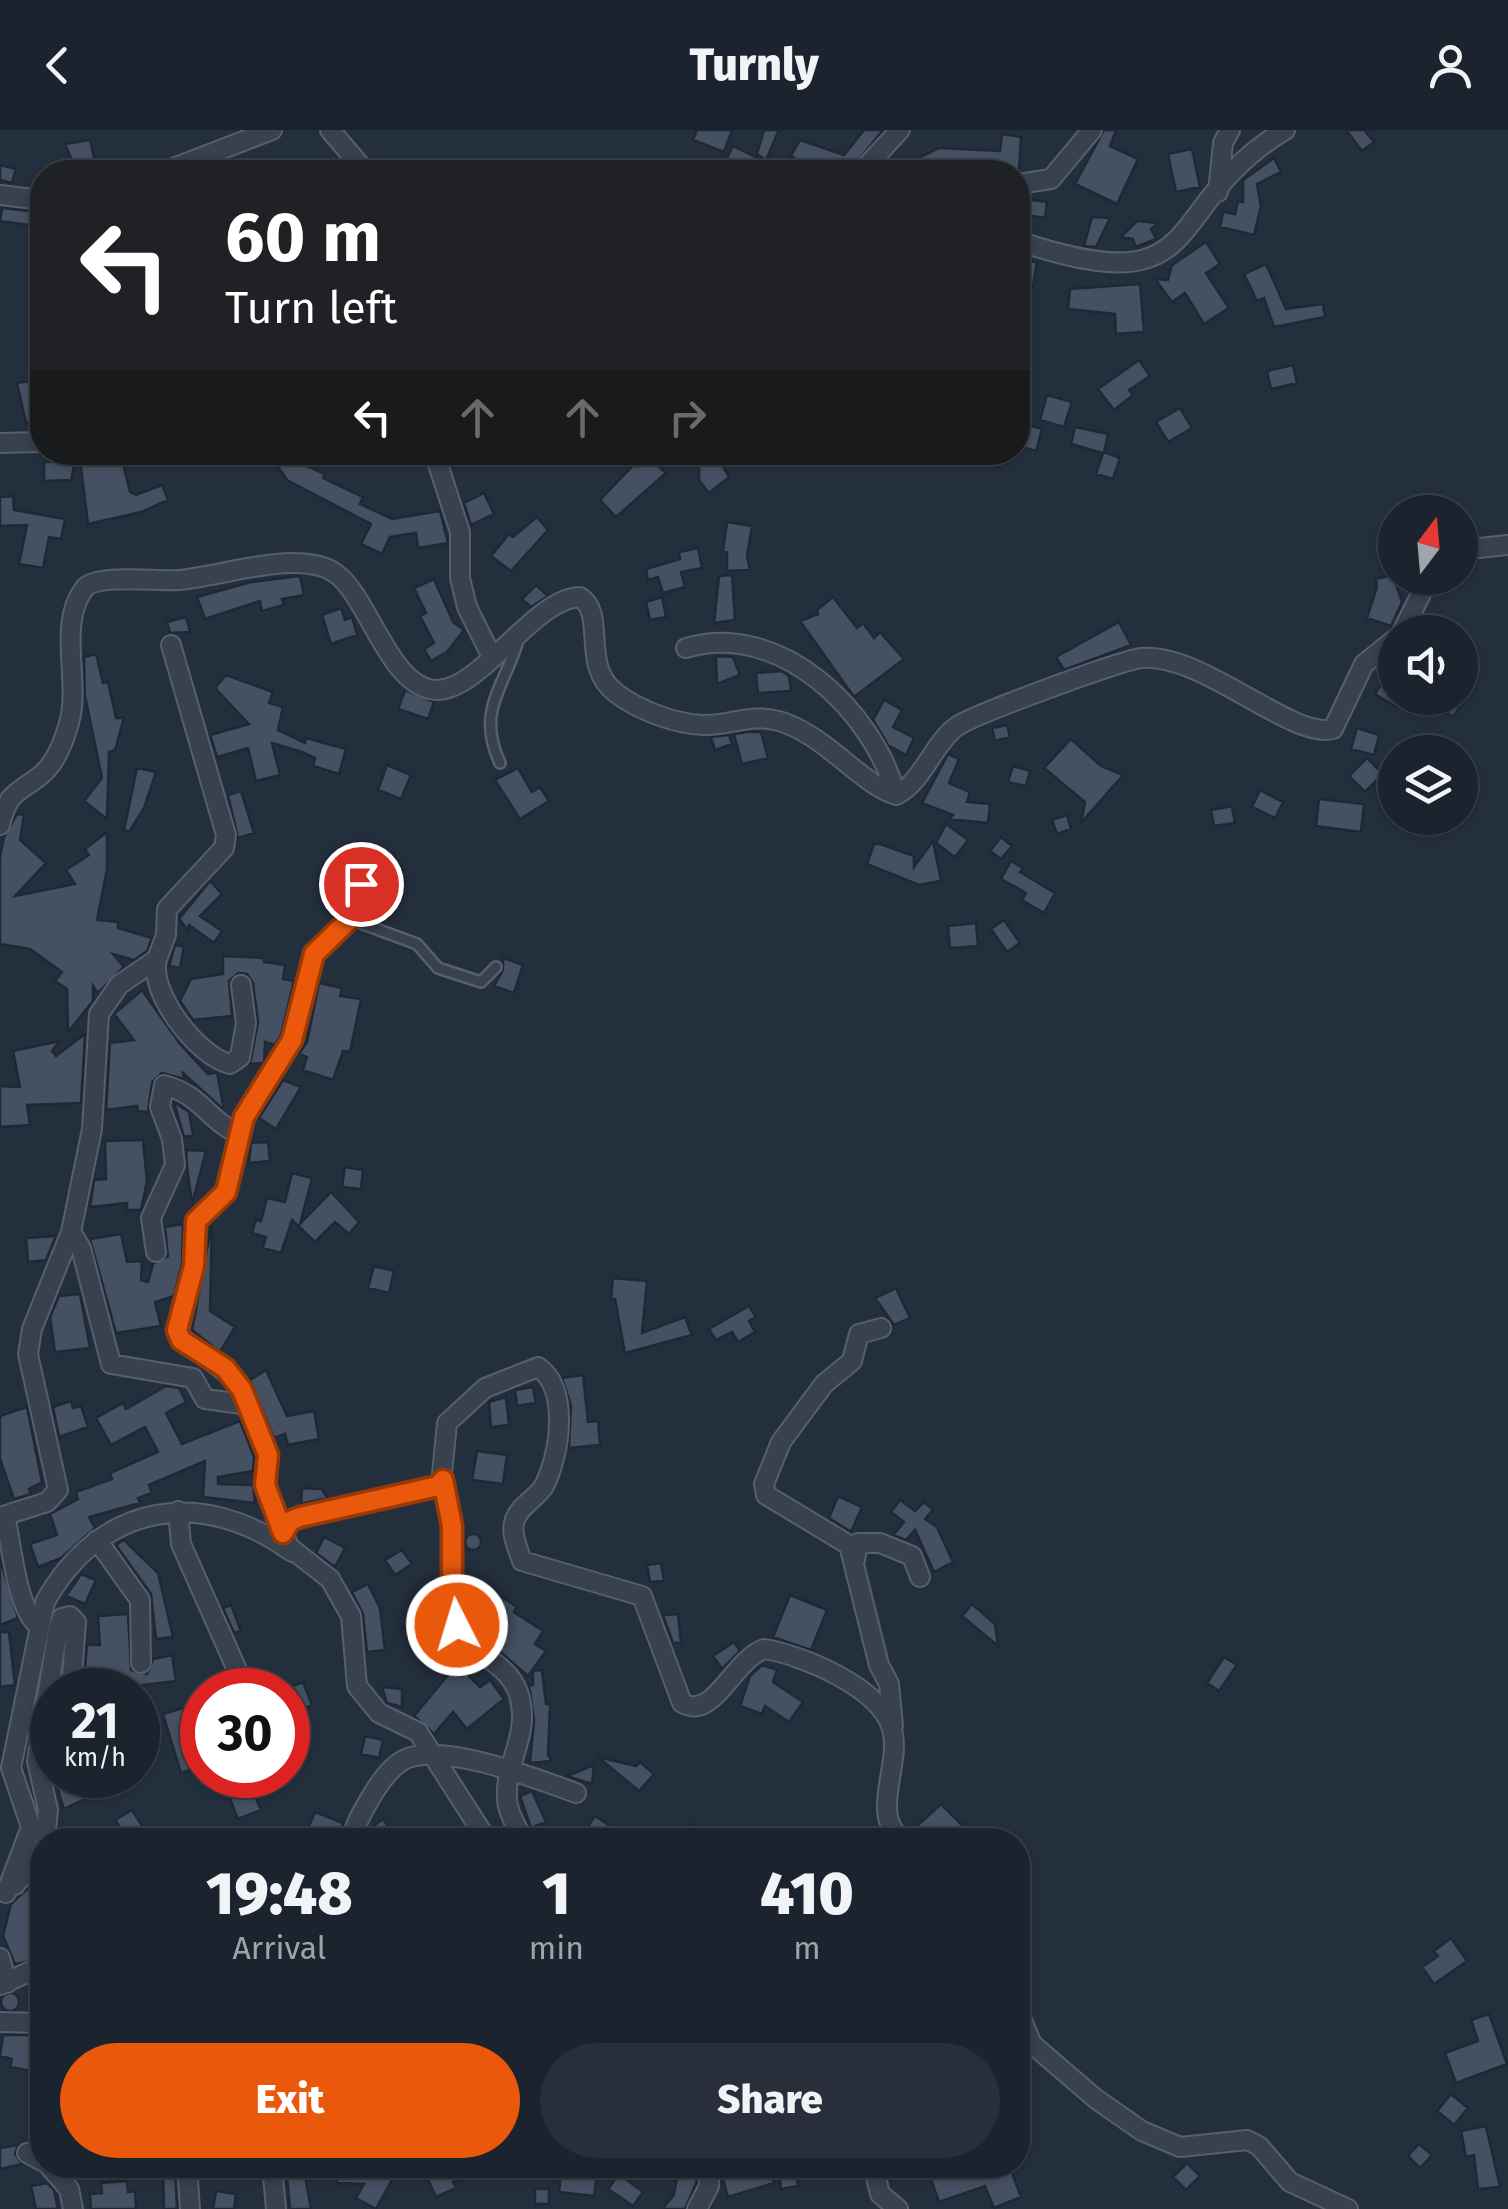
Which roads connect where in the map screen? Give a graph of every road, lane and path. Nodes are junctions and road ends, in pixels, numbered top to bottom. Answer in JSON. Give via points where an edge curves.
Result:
{"nodes":[{"id":1,"x":272,"y":130,"type":"edge"},
{"id":2,"x":330,"y":130,"type":"edge"},
{"id":3,"x":900,"y":130,"type":"edge"},
{"id":4,"x":1092,"y":130,"type":"edge"},
{"id":5,"x":1230,"y":130,"type":"edge"},
{"id":6,"x":1285,"y":130,"type":"edge"},
{"id":7,"x":194,"y":160,"type":"edge"},
{"id":8,"x":356,"y":160,"type":"edge"},
{"id":9,"x":872,"y":160,"type":"edge"},
{"id":10,"x":1030,"y":182,"type":"edge"},
{"id":11,"x":1218,"y":192,"type":"junction"},
{"id":12,"x":0,"y":195,"type":"edge"},
{"id":13,"x":30,"y":199,"type":"edge"},
{"id":14,"x":1030,"y":244,"type":"edge"},
{"id":15,"x":0,"y":442,"type":"edge"},
{"id":16,"x":30,"y":442,"type":"edge"},
{"id":17,"x":438,"y":465,"type":"edge"},
{"id":18,"x":1508,"y":544,"type":"edge"},
{"id":19,"x":1478,"y":548,"type":"edge"},
{"id":20,"x":520,"y":635,"type":"junction"},
{"id":21,"x":171,"y":645,"type":"dead end"},
{"id":22,"x":686,"y":648,"type":"dead end"},
{"id":23,"x":1378,"y":653,"type":"edge"},
{"id":24,"x":492,"y":656,"type":"junction"},
{"id":25,"x":500,"y":763,"type":"dead end"},
{"id":26,"x":896,"y":795,"type":"junction"},
{"id":27,"x":0,"y":824,"type":"edge"},
{"id":28,"x":361,"y":884,"type":"dead end"},
{"id":29,"x":352,"y":920,"type":"junction"},
{"id":30,"x":157,"y":959,"type":"junction"},
{"id":31,"x":496,"y":967,"type":"dead end"},
{"id":32,"x":241,"y":986,"type":"dead end"},
{"id":33,"x":240,"y":1135,"type":"junction"},
{"id":34,"x":72,"y":1232,"type":"junction"},
{"id":35,"x":156,"y":1252,"type":"dead end"},
{"id":36,"x":881,"y":1328,"type":"dead end"},
{"id":37,"x":246,"y":1406,"type":"junction"},
{"id":38,"x":443,"y":1480,"type":"junction"},
{"id":39,"x":178,"y":1511,"type":"junction"},
{"id":40,"x":3,"y":1516,"type":"edge"},
{"id":41,"x":283,"y":1533,"type":"junction"},
{"id":42,"x":98,"y":1540,"type":"junction"},
{"id":43,"x":294,"y":1554,"type":"junction"},
{"id":44,"x":855,"y":1561,"type":"junction"},
{"id":45,"x":920,"y":1577,"type":"dead end"},
{"id":46,"x":40,"y":1626,"type":"junction"},
{"id":47,"x":141,"y":1663,"type":"dead end"},
{"id":48,"x":52,"y":1668,"type":"edge"},
{"id":49,"x":74,"y":1668,"type":"edge"},
{"id":50,"x":236,"y":1668,"type":"edge"},
{"id":51,"x":893,"y":1731,"type":"junction"},
{"id":52,"x":436,"y":1755,"type":"junction"},
{"id":53,"x":512,"y":1771,"type":"junction"},
{"id":54,"x":576,"y":1793,"type":"dead end"},
{"id":55,"x":45,"y":1798,"type":"edge"},
{"id":56,"x":30,"y":1828,"type":"edge"},
{"id":57,"x":30,"y":1828,"type":"edge"},
{"id":58,"x":46,"y":1828,"type":"edge"},
{"id":59,"x":358,"y":1828,"type":"edge"},
{"id":60,"x":479,"y":1828,"type":"edge"},
{"id":61,"x":518,"y":1828,"type":"edge"},
{"id":62,"x":894,"y":1828,"type":"edge"},
{"id":63,"x":30,"y":1863,"type":"edge"},
{"id":64,"x":3,"y":1896,"type":"edge"},
{"id":65,"x":0,"y":1958,"type":"edge"},
{"id":66,"x":30,"y":1971,"type":"edge"},
{"id":67,"x":3,"y":1984,"type":"edge"},
{"id":68,"x":30,"y":2021,"type":"edge"},
{"id":69,"x":0,"y":2022,"type":"edge"},
{"id":70,"x":1030,"y":2039,"type":"edge"},
{"id":71,"x":56,"y":2178,"type":"edge"},
{"id":72,"x":189,"y":2178,"type":"edge"},
{"id":73,"x":273,"y":2178,"type":"edge"},
{"id":74,"x":711,"y":2178,"type":"edge"},
{"id":75,"x":876,"y":2178,"type":"edge"},
{"id":76,"x":72,"y":2209,"type":"edge"},
{"id":77,"x":190,"y":2209,"type":"edge"},
{"id":78,"x":276,"y":2209,"type":"edge"},
{"id":79,"x":698,"y":2209,"type":"edge"},
{"id":80,"x":898,"y":2209,"type":"edge"},
{"id":81,"x":1348,"y":2209,"type":"edge"}],
"edges":[{"from":1,"to":7,"type":"street"},
{"from":2,"to":8,"type":"street"},
{"from":3,"to":9,"type":"street"},
{"from":4,"to":10,"type":"street","via":[[1051,179]]},
{"from":5,"to":11,"type":"street"},
{"from":6,"to":11,"type":"street","via":[[1235,168]]},
{"from":11,"to":14,"type":"street","via":[[1189,230],[1142,263],[1103,264]]},
{"from":12,"to":13,"type":"street"},
{"from":15,"to":16,"type":"street"},
{"from":17,"to":24,"type":"street","via":[[460,532],[466,607]]},
{"from":18,"to":19,"type":"street"},
{"from":20,"to":24,"type":"street"},
{"from":20,"to":25,"type":"lane","via":[[491,712],[489,734]]},
{"from":20,"to":26,"type":"street","via":[[558,602],[580,597],[591,610],[598,674],[615,692],[676,721],[704,726],[747,716],[776,720],[807,732]]},
{"from":21,"to":30,"type":"street","via":[[226,835],[217,858],[167,909]]},
{"from":22,"to":26,"type":"street","via":[[742,644],[830,687],[884,760]]},
{"from":23,"to":26,"type":"street","via":[[1364,664],[1333,729],[1311,727],[1183,665],[1147,657],[1116,662],[958,724]]},
{"from":24,"to":27,"type":"street","via":[[449,688],[418,684],[340,576],[321,566],[96,581],[81,592],[75,613],[76,687],[64,740],[50,767],[10,795]]},
{"from":28,"to":29,"type":"street"},
{"from":29,"to":31,"type":"lane","via":[[411,941],[432,964],[468,978],[481,982]]},
{"from":29,"to":33,"type":"street","via":[[314,954],[292,1040],[244,1117]]},
{"from":30,"to":32,"type":"street","via":[[155,986],[166,1002],[212,1057],[230,1064],[240,1057],[246,1022]]},
{"from":30,"to":34,"type":"street","via":[[119,984],[99,1014],[92,1130]]},
{"from":33,"to":35,"type":"street","via":[[218,1124],[192,1093],[164,1085],[160,1108],[174,1165],[151,1218]]},
{"from":33,"to":37,"type":"street","via":[[226,1192],[196,1221],[194,1266],[177,1330],[181,1340],[237,1381]]},
{"from":34,"to":37,"type":"street","via":[[112,1364],[192,1378],[206,1399]]},
{"from":34,"to":40,"type":"street","via":[[28,1354],[58,1490],[47,1502]]},
{"from":36,"to":44,"type":"street","via":[[859,1334],[844,1371],[824,1384],[780,1442],[764,1484],[766,1495],[849,1545]]},
{"from":37,"to":41,"type":"street","via":[[268,1455],[265,1485]]},
{"from":38,"to":41,"type":"street","via":[[300,1517]]},
{"from":38,"to":51,"type":"street","via":[[447,1422],[485,1388],[538,1367],[556,1392],[558,1426],[543,1488],[513,1527],[522,1561],[642,1596],[682,1704],[692,1709],[712,1701],[741,1662],[764,1649],[842,1678],[876,1704]]},
{"from":38,"to":53,"type":"street","via":[[457,1625],[497,1661],[518,1693],[523,1727]]},
{"from":39,"to":42,"type":"street","via":[[142,1516]]},
{"from":39,"to":43,"type":"street","via":[[221,1518]]},
{"from":39,"to":50,"type":"street","via":[[181,1544]]},
{"from":40,"to":46,"type":"street","via":[[20,1592],[30,1619]]},
{"from":41,"to":43,"type":"street"},
{"from":42,"to":46,"type":"street","via":[[56,1582]]},
{"from":42,"to":47,"type":"street","via":[[140,1600]]},
{"from":43,"to":52,"type":"street","via":[[330,1579],[351,1616],[354,1677],[362,1694],[379,1713],[418,1732]]},
{"from":44,"to":45,"type":"street","via":[[858,1543],[880,1543],[912,1556]]},
{"from":44,"to":51,"type":"street","via":[[889,1684]]},
{"from":46,"to":57,"type":"street","via":[[12,1768]]},
{"from":48,"to":49,"type":"street","via":[[58,1629],[70,1616],[76,1622]]},
{"from":51,"to":62,"type":"street","via":[[886,1816]]},
{"from":52,"to":53,"type":"street"},
{"from":52,"to":59,"type":"street","via":[[396,1764]]},
{"from":52,"to":60,"type":"street"},
{"from":53,"to":54,"type":"street"},
{"from":53,"to":61,"type":"street","via":[[507,1803]]},
{"from":55,"to":58,"type":"street"},
{"from":56,"to":64,"type":"street"},
{"from":63,"to":64,"type":"street"},
{"from":65,"to":67,"type":"street"},
{"from":66,"to":67,"type":"street"},
{"from":68,"to":69,"type":"street"},
{"from":70,"to":81,"type":"street","via":[[1142,2131],[1180,2146],[1248,2140],[1290,2182]]},
{"from":71,"to":76,"type":"street"},
{"from":72,"to":77,"type":"street"},
{"from":73,"to":78,"type":"street"},
{"from":74,"to":79,"type":"street"},
{"from":75,"to":80,"type":"street","via":[[880,2194]]}]}
